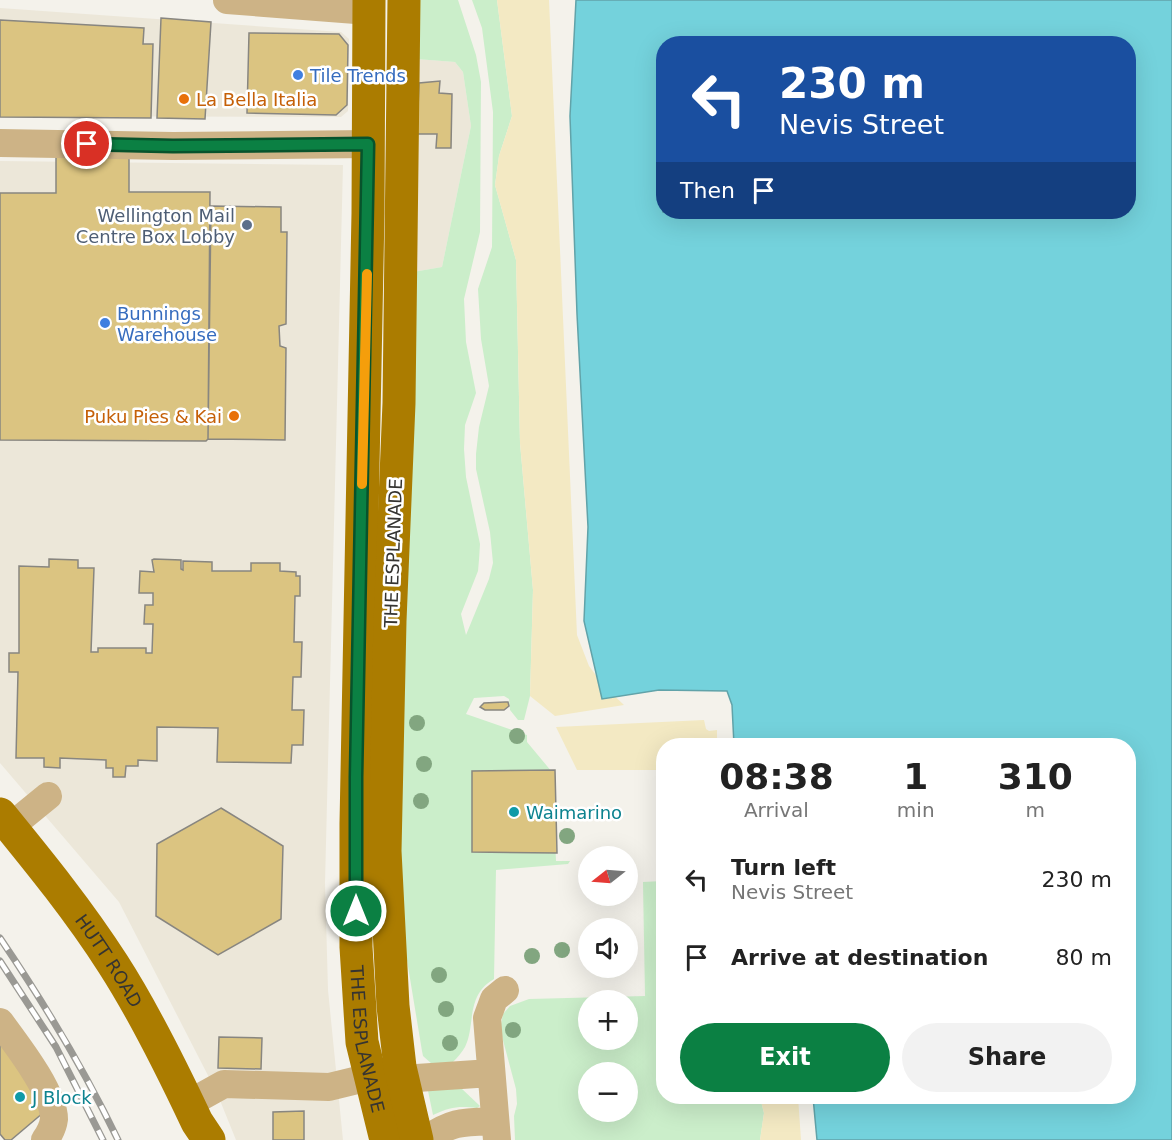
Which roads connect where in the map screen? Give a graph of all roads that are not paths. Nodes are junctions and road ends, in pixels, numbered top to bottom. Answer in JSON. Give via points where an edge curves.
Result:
{"nodes":[{"id":1,"x":227,"y":0,"type":"edge"},
{"id":2,"x":404,"y":0,"type":"edge"},
{"id":3,"x":369,"y":6,"type":"edge"},
{"id":4,"x":0,"y":143,"type":"edge"},
{"id":5,"x":368,"y":144,"type":"junction"},
{"id":6,"x":48,"y":796,"type":"dead end"},
{"id":7,"x":5,"y":820,"type":"edge"},
{"id":8,"x":505,"y":990,"type":"dead end"},
{"id":9,"x":0,"y":1022,"type":"edge"},
{"id":10,"x":491,"y":1073,"type":"junction"},
{"id":11,"x":402,"y":1079,"type":"junction"},
{"id":12,"x":373,"y":1092,"type":"junction"},
{"id":13,"x":199,"y":1126,"type":"edge"},
{"id":14,"x":496,"y":1130,"type":"edge"},
{"id":15,"x":45,"y":1140,"type":"edge"},
{"id":16,"x":386,"y":1140,"type":"edge"},
{"id":17,"x":417,"y":1140,"type":"edge"},
{"id":18,"x":425,"y":1140,"type":"edge"}],
"edges":[{"from":1,"to":3,"type":"street"},
{"from":2,"to":11,"type":"main road","name":"THE ESPLANADE","via":[[399,403],[386,851],[391,982]]},
{"from":3,"to":5,"type":"main road","name":"THE ESPLANADE"},
{"from":4,"to":5,"type":"street"},
{"from":5,"to":12,"type":"main road","name":"THE ESPLANADE","via":[[356,885],[358,996],[362,1042]]},
{"from":6,"to":7,"type":"street"},
{"from":7,"to":13,"type":"main road","name":"HUTT ROAD","via":[[115,966]]},
{"from":8,"to":10,"type":"street","via":[[494,999],[487,1018]]},
{"from":9,"to":15,"type":"street","via":[[50,1099],[54,1117]]},
{"from":10,"to":11,"type":"street"},
{"from":10,"to":14,"type":"street"},
{"from":11,"to":12,"type":"street"},
{"from":11,"to":17,"type":"main road","name":"THE ESPLANADE"},
{"from":12,"to":13,"type":"street","via":[[224,1084]]},
{"from":12,"to":16,"type":"main road","name":"THE ESPLANADE"},
{"from":14,"to":18,"type":"street","via":[[460,1122]]}]}
